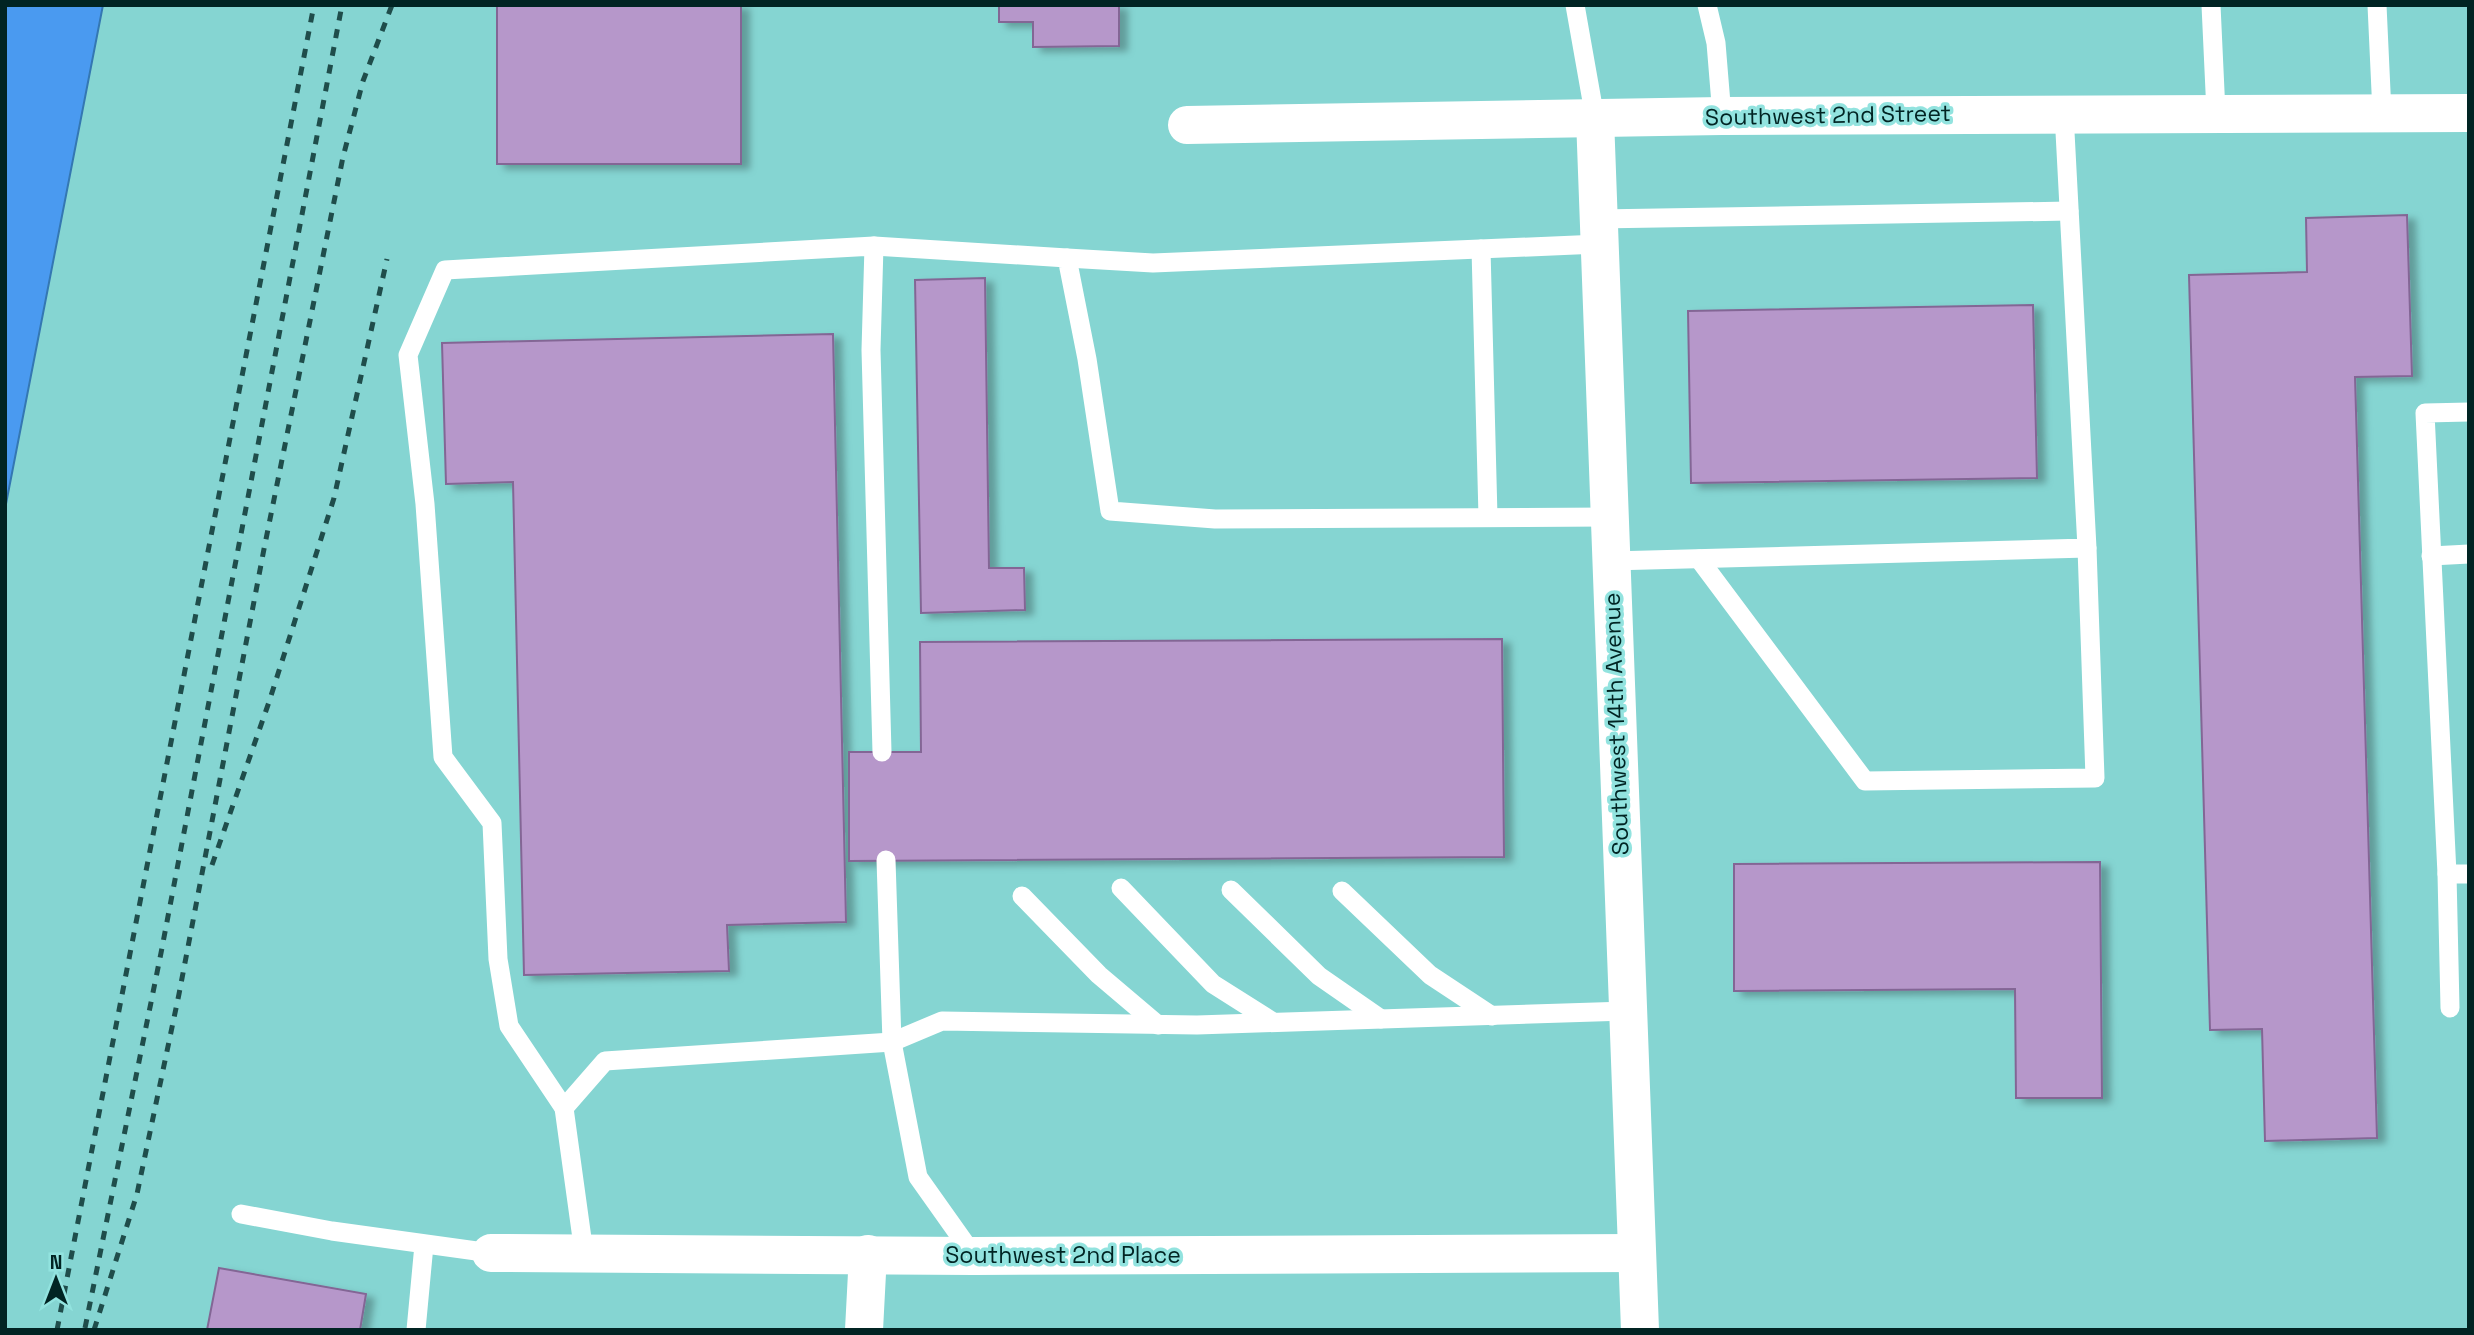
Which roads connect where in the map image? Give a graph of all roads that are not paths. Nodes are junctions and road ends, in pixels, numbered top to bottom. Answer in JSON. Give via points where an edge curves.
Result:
{"nodes":[{"id":1,"x":1575,"y":5,"type":"edge"},
{"id":2,"x":1707,"y":5,"type":"edge"},
{"id":3,"x":2211,"y":5,"type":"edge"},
{"id":4,"x":2377,"y":5,"type":"edge"},
{"id":5,"x":2064,"y":113,"type":"junction"},
{"id":6,"x":2216,"y":113,"type":"junction"},
{"id":7,"x":2382,"y":113,"type":"junction"},
{"id":8,"x":2469,"y":113,"type":"edge"},
{"id":9,"x":1722,"y":116,"type":"junction"},
{"id":10,"x":1595,"y":118,"type":"junction"},
{"id":11,"x":1187,"y":125,"type":"dead end"},
{"id":12,"x":2069,"y":211,"type":"junction"},
{"id":13,"x":1598,"y":232,"type":"junction"},
{"id":14,"x":874,"y":246,"type":"junction"},
{"id":15,"x":1481,"y":249,"type":"junction"},
{"id":16,"x":1067,"y":258,"type":"junction"},
{"id":17,"x":2469,"y":412,"type":"edge"},
{"id":18,"x":1488,"y":517,"type":"junction"},
{"id":19,"x":1609,"y":517,"type":"junction"},
{"id":20,"x":2087,"y":548,"type":"junction"},
{"id":21,"x":2469,"y":554,"type":"edge"},
{"id":22,"x":2431,"y":556,"type":"junction"},
{"id":23,"x":1699,"y":559,"type":"junction"},
{"id":24,"x":1611,"y":561,"type":"junction"},
{"id":25,"x":882,"y":752,"type":"dead end"},
{"id":26,"x":886,"y":860,"type":"dead end"},
{"id":27,"x":2446,"y":874,"type":"junction"},
{"id":28,"x":2469,"y":874,"type":"edge"},
{"id":29,"x":1121,"y":888,"type":"dead end"},
{"id":30,"x":1231,"y":890,"type":"dead end"},
{"id":31,"x":1342,"y":891,"type":"dead end"},
{"id":32,"x":1022,"y":896,"type":"dead end"},
{"id":33,"x":2450,"y":1008,"type":"dead end"},
{"id":34,"x":1627,"y":1011,"type":"junction"},
{"id":35,"x":1492,"y":1016,"type":"junction"},
{"id":36,"x":1381,"y":1019,"type":"junction"},
{"id":37,"x":1273,"y":1022,"type":"junction"},
{"id":38,"x":1158,"y":1025,"type":"junction"},
{"id":39,"x":892,"y":1042,"type":"junction"},
{"id":40,"x":564,"y":1108,"type":"junction"},
{"id":41,"x":241,"y":1214,"type":"dead end"},
{"id":42,"x":424,"y":1245,"type":"junction"},
{"id":43,"x":491,"y":1253,"type":"joint"},
{"id":44,"x":584,"y":1253,"type":"junction"},
{"id":45,"x":1636,"y":1253,"type":"junction"},
{"id":46,"x":868,"y":1254,"type":"junction"},
{"id":47,"x":974,"y":1256,"type":"junction"},
{"id":48,"x":416,"y":1330,"type":"edge"},
{"id":49,"x":864,"y":1330,"type":"edge"},
{"id":50,"x":1640,"y":1330,"type":"edge"}],
"edges":[{"from":1,"to":10,"type":"lane"},
{"from":2,"to":9,"type":"lane","via":[[1716,43]]},
{"from":3,"to":6,"type":"lane"},
{"from":4,"to":7,"type":"lane"},
{"from":5,"to":6,"type":"street","name":"Southwest 2nd Street"},
{"from":5,"to":9,"type":"street","name":"Southwest 2nd Street"},
{"from":5,"to":12,"type":"lane"},
{"from":6,"to":7,"type":"street","name":"Southwest 2nd Street"},
{"from":7,"to":8,"type":"street","name":"Southwest 2nd Street"},
{"from":9,"to":10,"type":"street","name":"Southwest 2nd Street"},
{"from":10,"to":11,"type":"street","name":"Southwest 2nd Street"},
{"from":10,"to":13,"type":"street","name":"Southwest 14th Avenue"},
{"from":12,"to":13,"type":"lane"},
{"from":12,"to":20,"type":"lane"},
{"from":13,"to":15,"type":"lane"},
{"from":13,"to":19,"type":"street","name":"Southwest 14th Avenue"},
{"from":14,"to":16,"type":"lane"},
{"from":14,"to":25,"type":"lane","via":[[871,350]]},
{"from":14,"to":40,"type":"lane","via":[[445,270],[408,355],[425,504],[443,757],[492,823],[498,959],[509,1026]]},
{"from":15,"to":16,"type":"lane","via":[[1153,263]]},
{"from":15,"to":18,"type":"lane"},
{"from":16,"to":18,"type":"lane","via":[[1110,511],[1215,519]]},
{"from":17,"to":22,"type":"lane","via":[[2425,413]]},
{"from":18,"to":19,"type":"lane"},
{"from":19,"to":24,"type":"street","name":"Southwest 14th Avenue"},
{"from":20,"to":23,"type":"lane"},
{"from":20,"to":23,"type":"lane","via":[[2095,778],[1865,781]]},
{"from":21,"to":22,"type":"lane"},
{"from":22,"to":27,"type":"lane"},
{"from":23,"to":24,"type":"lane"},
{"from":24,"to":34,"type":"street","name":"Southwest 14th Avenue"},
{"from":26,"to":39,"type":"lane"},
{"from":27,"to":28,"type":"lane"},
{"from":27,"to":33,"type":"lane"},
{"from":29,"to":37,"type":"lane","via":[[1213,984]]},
{"from":30,"to":36,"type":"lane","via":[[1319,976]]},
{"from":31,"to":35,"type":"lane","via":[[1430,975]]},
{"from":32,"to":38,"type":"lane","via":[[1099,975]]},
{"from":34,"to":35,"type":"lane"},
{"from":34,"to":45,"type":"street","name":"Southwest 14th Avenue"},
{"from":35,"to":36,"type":"lane"},
{"from":36,"to":37,"type":"lane"},
{"from":37,"to":38,"type":"lane"},
{"from":38,"to":39,"type":"lane","via":[[942,1021]]},
{"from":39,"to":40,"type":"lane","via":[[605,1061]]},
{"from":39,"to":47,"type":"lane","via":[[918,1177]]},
{"from":40,"to":44,"type":"lane"},
{"from":41,"to":42,"type":"lane"},
{"from":42,"to":43,"type":"lane"},
{"from":42,"to":48,"type":"lane"},
{"from":43,"to":44,"type":"street","name":"Southwest 2nd Place"},
{"from":44,"to":46,"type":"street","name":"Southwest 2nd Place"},
{"from":45,"to":47,"type":"street","name":"Southwest 2nd Place"},
{"from":45,"to":50,"type":"street","name":"Southwest 14th Avenue"},
{"from":46,"to":47,"type":"street","name":"Southwest 2nd Place"},
{"from":46,"to":49,"type":"street"}]}
